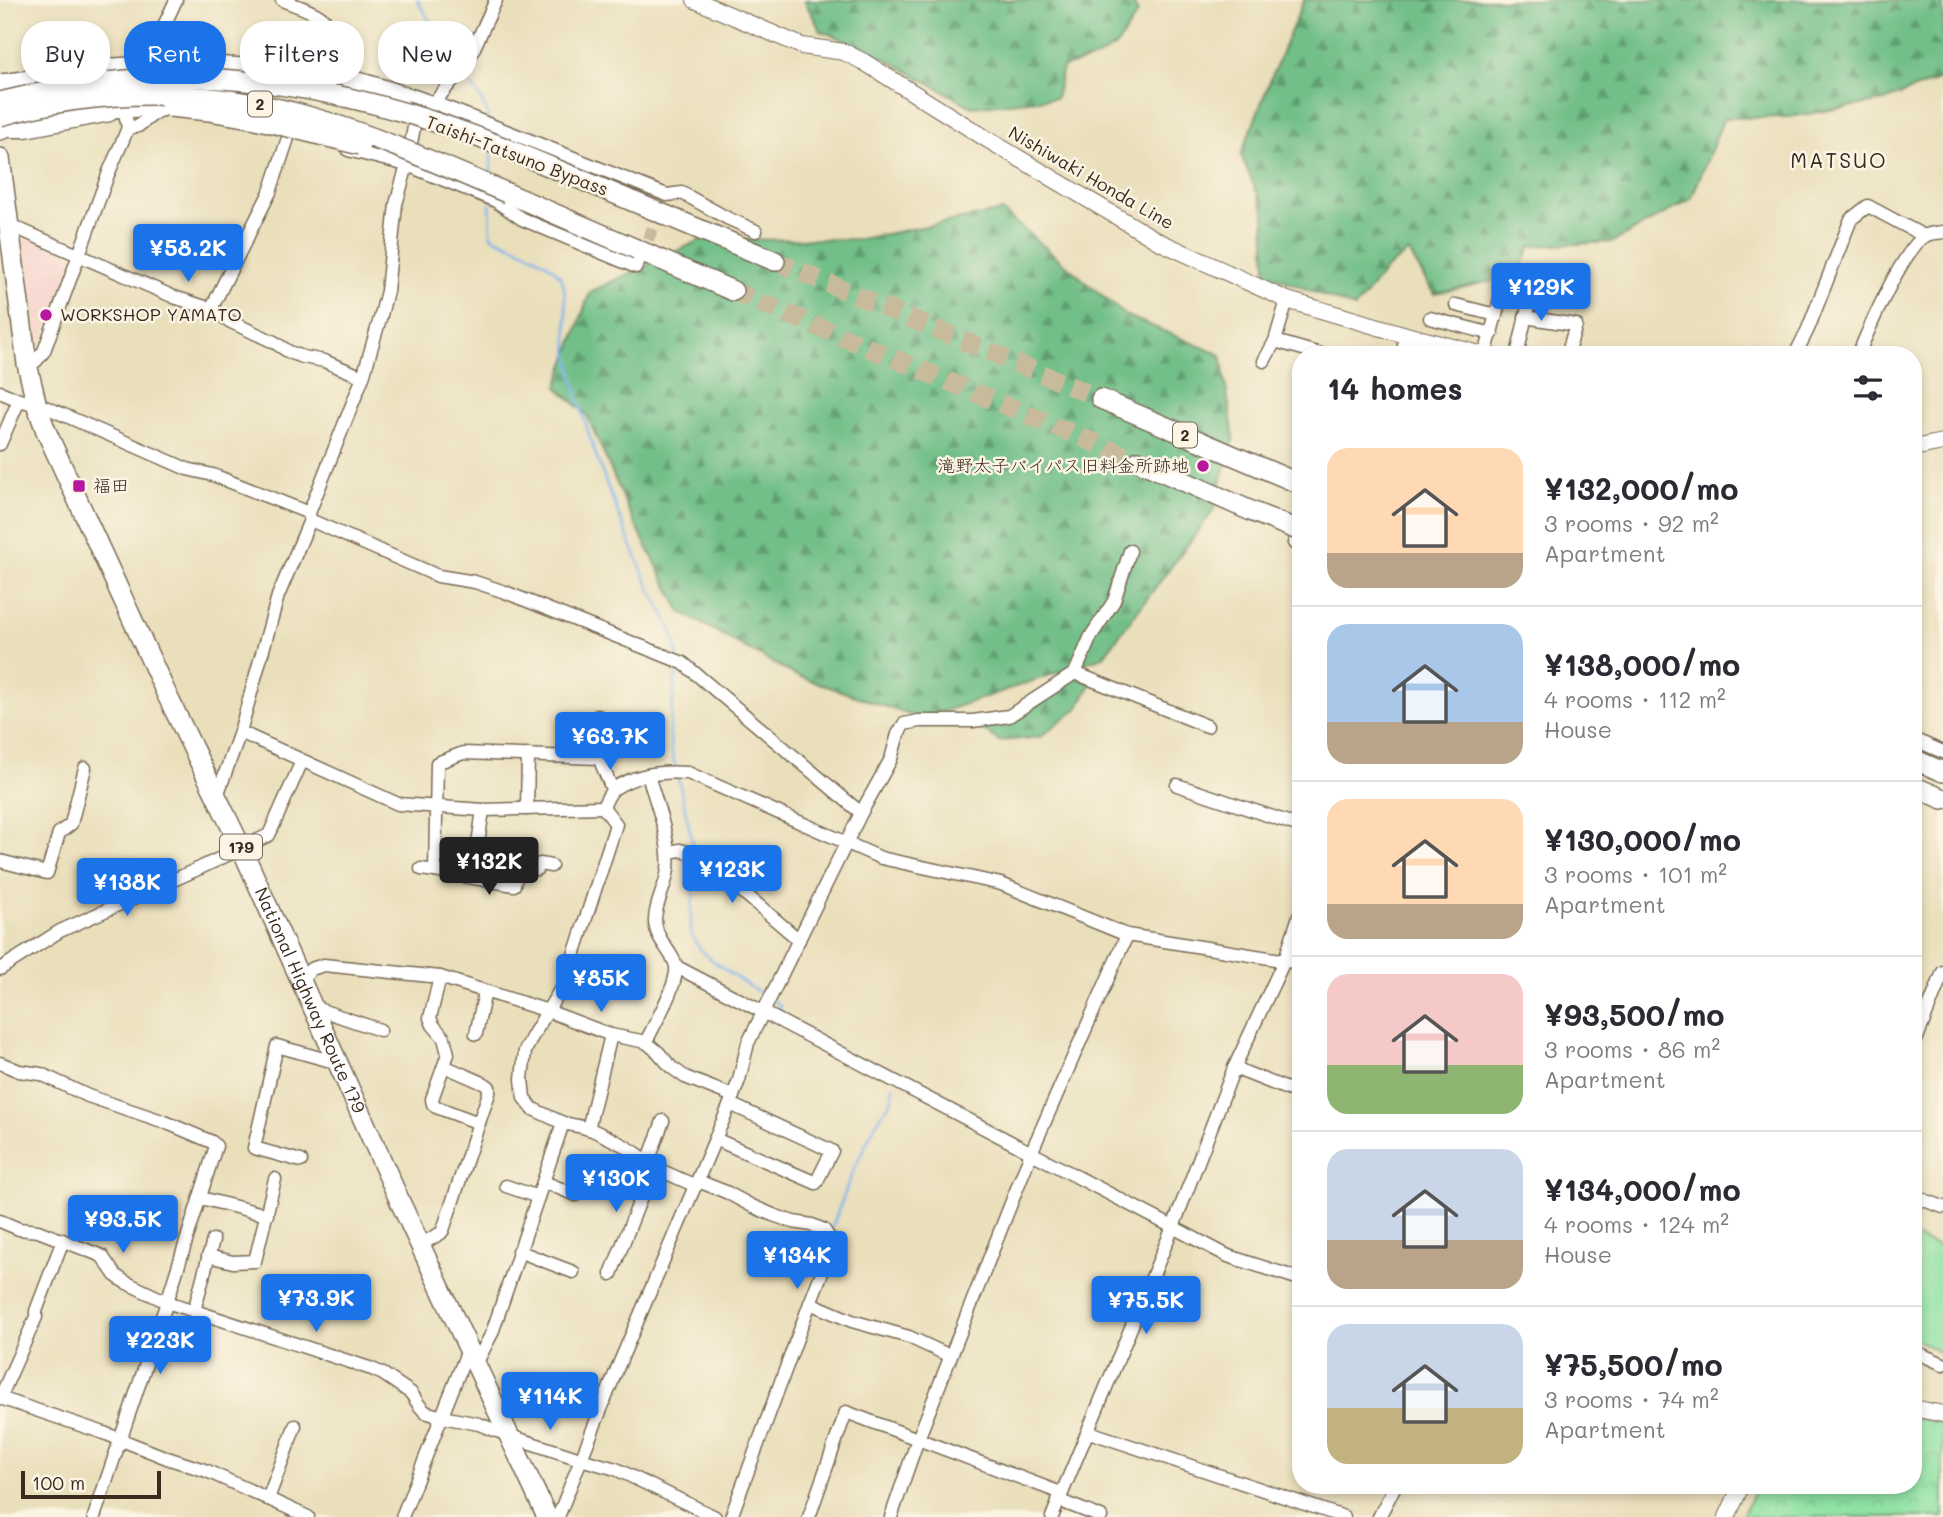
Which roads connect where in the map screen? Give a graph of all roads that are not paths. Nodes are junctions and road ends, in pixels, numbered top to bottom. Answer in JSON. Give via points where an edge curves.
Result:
{"nodes":[{"id":1,"x":176,"y":0,"type":"edge"},
{"id":2,"x":282,"y":0,"type":"edge"},
{"id":3,"x":496,"y":0,"type":"edge"},
{"id":4,"x":695,"y":0,"type":"edge"},
{"id":5,"x":166,"y":21,"type":"edge"},
{"id":6,"x":326,"y":21,"type":"edge"},
{"id":7,"x":124,"y":66,"type":"edge"},
{"id":8,"x":226,"y":67,"type":"edge"},
{"id":9,"x":364,"y":80,"type":"edge"},
{"id":10,"x":2,"y":90,"type":"edge"},
{"id":11,"x":434,"y":102,"type":"junction"},
{"id":12,"x":158,"y":110,"type":"junction"},
{"id":13,"x":125,"y":113,"type":"junction"},
{"id":14,"x":410,"y":114,"type":"junction"},
{"id":15,"x":0,"y":116,"type":"edge"},
{"id":16,"x":128,"y":128,"type":"junction"},
{"id":17,"x":0,"y":131,"type":"edge"},
{"id":18,"x":289,"y":135,"type":"junction"},
{"id":19,"x":0,"y":158,"type":"edge"},
{"id":20,"x":407,"y":165,"type":"junction"},
{"id":21,"x":459,"y":173,"type":"junction"},
{"id":22,"x":5,"y":223,"type":"edge"},
{"id":23,"x":756,"y":231,"type":"dead end"},
{"id":24,"x":1943,"y":232,"type":"edge"},
{"id":25,"x":1924,"y":236,"type":"junction"},
{"id":26,"x":79,"y":255,"type":"junction"},
{"id":27,"x":775,"y":261,"type":"tunnel mouth"},
{"id":28,"x":637,"y":264,"type":"dead end"},
{"id":29,"x":1533,"y":285,"type":"dead end"},
{"id":30,"x":733,"y":291,"type":"tunnel mouth"},
{"id":31,"x":1501,"y":296,"type":"dead end"},
{"id":32,"x":1287,"y":300,"type":"junction"},
{"id":33,"x":1456,"y":305,"type":"dead end"},
{"id":34,"x":211,"y":309,"type":"junction"},
{"id":35,"x":1496,"y":314,"type":"junction"},
{"id":36,"x":1525,"y":317,"type":"junction"},
{"id":37,"x":1492,"y":334,"type":"junction"},
{"id":38,"x":1406,"y":335,"type":"junction"},
{"id":39,"x":1275,"y":341,"type":"junction"},
{"id":40,"x":1292,"y":346,"type":"edge"},
{"id":41,"x":1404,"y":346,"type":"edge"},
{"id":42,"x":1426,"y":346,"type":"edge"},
{"id":43,"x":1487,"y":346,"type":"edge"},
{"id":44,"x":1519,"y":346,"type":"edge"},
{"id":45,"x":1570,"y":346,"type":"edge"},
{"id":46,"x":1800,"y":346,"type":"edge"},
{"id":47,"x":1862,"y":346,"type":"edge"},
{"id":48,"x":1264,"y":361,"type":"dead end"},
{"id":49,"x":27,"y":364,"type":"junction"},
{"id":50,"x":363,"y":377,"type":"junction"},
{"id":51,"x":0,"y":392,"type":"edge"},
{"id":52,"x":1101,"y":399,"type":"tunnel mouth"},
{"id":53,"x":28,"y":403,"type":"junction"},
{"id":54,"x":1943,"y":442,"type":"edge"},
{"id":55,"x":0,"y":444,"type":"edge"},
{"id":56,"x":1922,"y":446,"type":"edge"},
{"id":57,"x":1138,"y":461,"type":"tunnel mouth"},
{"id":58,"x":1292,"y":481,"type":"edge"},
{"id":59,"x":310,"y":517,"type":"junction"},
{"id":60,"x":1292,"y":527,"type":"edge"},
{"id":61,"x":1130,"y":551,"type":"dead end"},
{"id":62,"x":1075,"y":673,"type":"junction"},
{"id":63,"x":598,"y":716,"type":"dead end"},
{"id":64,"x":1207,"y":726,"type":"dead end"},
{"id":65,"x":240,"y":732,"type":"junction"},
{"id":66,"x":1922,"y":743,"type":"edge"},
{"id":67,"x":1922,"y":750,"type":"edge"},
{"id":68,"x":1943,"y":752,"type":"edge"},
{"id":69,"x":528,"y":755,"type":"junction"},
{"id":70,"x":599,"y":758,"type":"junction"},
{"id":71,"x":1943,"y":759,"type":"edge"},
{"id":72,"x":302,"y":761,"type":"junction"},
{"id":73,"x":1922,"y":763,"type":"edge"},
{"id":74,"x":85,"y":768,"type":"dead end"},
{"id":75,"x":1943,"y":772,"type":"edge"},
{"id":76,"x":648,"y":775,"type":"junction"},
{"id":77,"x":1922,"y":778,"type":"edge"},
{"id":78,"x":1177,"y":785,"type":"dead end"},
{"id":79,"x":1943,"y":787,"type":"edge"},
{"id":80,"x":612,"y":789,"type":"junction"},
{"id":81,"x":1922,"y":790,"type":"edge"},
{"id":82,"x":216,"y":796,"type":"junction"},
{"id":83,"x":1922,"y":798,"type":"edge"},
{"id":84,"x":1943,"y":799,"type":"edge"},
{"id":85,"x":436,"y":807,"type":"junction"},
{"id":86,"x":603,"y":807,"type":"junction"},
{"id":87,"x":1943,"y":807,"type":"edge"},
{"id":88,"x":527,"y":809,"type":"junction"},
{"id":89,"x":483,"y":810,"type":"junction"},
{"id":90,"x":861,"y":813,"type":"junction"},
{"id":91,"x":1292,"y":823,"type":"edge"},
{"id":92,"x":847,"y":843,"type":"junction"},
{"id":93,"x":241,"y":847,"type":"junction"},
{"id":94,"x":669,"y":852,"type":"junction"},
{"id":95,"x":0,"y":861,"type":"edge"},
{"id":96,"x":551,"y":866,"type":"dead end"},
{"id":97,"x":421,"y":869,"type":"dead end"},
{"id":98,"x":435,"y":870,"type":"junction"},
{"id":99,"x":473,"y":877,"type":"junction"},
{"id":100,"x":1127,"y":935,"type":"junction"},
{"id":101,"x":1292,"y":938,"type":"edge"},
{"id":102,"x":799,"y":940,"type":"junction"},
{"id":103,"x":1285,"y":959,"type":"junction"},
{"id":104,"x":1292,"y":961,"type":"edge"},
{"id":105,"x":677,"y":967,"type":"junction"},
{"id":106,"x":0,"y":969,"type":"edge"},
{"id":107,"x":1943,"y":972,"type":"edge"},
{"id":108,"x":440,"y":977,"type":"junction"},
{"id":109,"x":301,"y":982,"type":"junction"},
{"id":110,"x":485,"y":991,"type":"junction"},
{"id":111,"x":312,"y":1007,"type":"junction"},
{"id":112,"x":548,"y":1011,"type":"junction"},
{"id":113,"x":764,"y":1013,"type":"junction"},
{"id":114,"x":1922,"y":1025,"type":"edge"},
{"id":115,"x":380,"y":1030,"type":"dead end"},
{"id":116,"x":476,"y":1034,"type":"dead end"},
{"id":117,"x":611,"y":1035,"type":"junction"},
{"id":118,"x":646,"y":1042,"type":"junction"},
{"id":119,"x":0,"y":1063,"type":"edge"},
{"id":120,"x":338,"y":1063,"type":"junction"},
{"id":121,"x":444,"y":1066,"type":"junction"},
{"id":122,"x":1234,"y":1068,"type":"junction"},
{"id":123,"x":1292,"y":1091,"type":"edge"},
{"id":124,"x":731,"y":1100,"type":"junction"},
{"id":125,"x":663,"y":1121,"type":"dead end"},
{"id":126,"x":479,"y":1122,"type":"junction"},
{"id":127,"x":562,"y":1123,"type":"junction"},
{"id":128,"x":589,"y":1129,"type":"junction"},
{"id":129,"x":715,"y":1139,"type":"junction"},
{"id":130,"x":1031,"y":1153,"type":"junction"},
{"id":131,"x":301,"y":1161,"type":"dead end"},
{"id":132,"x":651,"y":1164,"type":"junction"},
{"id":133,"x":275,"y":1179,"type":"dead end"},
{"id":134,"x":544,"y":1182,"type":"junction"},
{"id":135,"x":697,"y":1183,"type":"junction"},
{"id":136,"x":506,"y":1186,"type":"dead end"},
{"id":137,"x":576,"y":1195,"type":"dead end"},
{"id":138,"x":201,"y":1198,"type":"junction"},
{"id":139,"x":538,"y":1198,"type":"junction"},
{"id":140,"x":1922,"y":1199,"type":"edge"},
{"id":141,"x":1943,"y":1207,"type":"edge"},
{"id":142,"x":267,"y":1215,"type":"junction"},
{"id":143,"x":0,"y":1221,"type":"edge"},
{"id":144,"x":1172,"y":1227,"type":"junction"},
{"id":145,"x":62,"y":1240,"type":"junction"},
{"id":146,"x":213,"y":1240,"type":"dead end"},
{"id":147,"x":420,"y":1245,"type":"junction"},
{"id":148,"x":518,"y":1251,"type":"junction"},
{"id":149,"x":208,"y":1256,"type":"junction"},
{"id":150,"x":573,"y":1272,"type":"dead end"},
{"id":151,"x":611,"y":1274,"type":"dead end"},
{"id":152,"x":1292,"y":1276,"type":"edge"},
{"id":153,"x":167,"y":1303,"type":"junction"},
{"id":154,"x":810,"y":1303,"type":"junction"},
{"id":155,"x":194,"y":1311,"type":"junction"},
{"id":156,"x":1922,"y":1355,"type":"edge"},
{"id":157,"x":950,"y":1356,"type":"junction"},
{"id":158,"x":472,"y":1357,"type":"junction"},
{"id":159,"x":1943,"y":1364,"type":"edge"},
{"id":160,"x":1922,"y":1410,"type":"edge"},
{"id":161,"x":1943,"y":1414,"type":"edge"},
{"id":162,"x":442,"y":1417,"type":"junction"},
{"id":163,"x":295,"y":1426,"type":"dead end"},
{"id":164,"x":1088,"y":1432,"type":"junction"},
{"id":165,"x":510,"y":1436,"type":"junction"},
{"id":166,"x":120,"y":1439,"type":"junction"},
{"id":167,"x":918,"y":1439,"type":"junction"},
{"id":168,"x":580,"y":1459,"type":"junction"},
{"id":169,"x":1391,"y":1494,"type":"edge"},
{"id":170,"x":1737,"y":1494,"type":"edge"},
{"id":171,"x":1059,"y":1496,"type":"junction"},
{"id":172,"x":268,"y":1499,"type":"junction"},
{"id":173,"x":94,"y":1517,"type":"edge"},
{"id":174,"x":308,"y":1517,"type":"edge"},
{"id":175,"x":402,"y":1517,"type":"edge"},
{"id":176,"x":547,"y":1517,"type":"edge"},
{"id":177,"x":558,"y":1517,"type":"edge"},
{"id":178,"x":715,"y":1517,"type":"edge"},
{"id":179,"x":731,"y":1517,"type":"edge"},
{"id":180,"x":809,"y":1517,"type":"edge"},
{"id":181,"x":891,"y":1517,"type":"edge"},
{"id":182,"x":1052,"y":1517,"type":"edge"},
{"id":183,"x":1101,"y":1517,"type":"edge"},
{"id":184,"x":1344,"y":1517,"type":"edge"},
{"id":185,"x":1379,"y":1517,"type":"edge"},
{"id":186,"x":1727,"y":1517,"type":"edge"}],
"edges":[{"from":1,"to":5,"type":"street"},
{"from":2,"to":6,"type":"street"},
{"from":3,"to":11,"type":"street","via":[[467,63]]},
{"from":4,"to":32,"type":"main road","name":"Nishiwaki Honda Line","via":[[802,46],[844,52],[864,62],[1158,241]]},
{"from":7,"to":10,"type":"highway"},
{"from":8,"to":14,"type":"highway","via":[[328,81],[390,99]]},
{"from":9,"to":11,"type":"street"},
{"from":10,"to":14,"type":"highway","name":"Taishi-Tatsuno Bypass","number":"2","bridge":true,"via":[[36,94],[130,80],[212,79],[308,90]]},
{"from":11,"to":20,"type":"street","via":[[414,127]]},
{"from":11,"to":23,"type":"street","via":[[665,200],[682,192]]},
{"from":12,"to":13,"type":"street"},
{"from":12,"to":16,"type":"street"},
{"from":12,"to":17,"type":"highway","via":[[87,108],[24,121]]},
{"from":12,"to":18,"type":"street"},
{"from":12,"to":21,"type":"highway","bridge":true,"via":[[209,111],[256,119]]},
{"from":13,"to":16,"type":"street"},
{"from":13,"to":17,"type":"street","via":[[25,131]]},
{"from":14,"to":27,"type":"highway","name":"Taishi-Tatsuno Bypass","number":"2","bridge":true,"via":[[508,149]]},
{"from":15,"to":21,"type":"highway","name":"Taishi-Tatsuno Bypass","number":"2","bridge":true,"via":[[92,99],[211,97],[307,116]]},
{"from":16,"to":26,"type":"street"},
{"from":18,"to":20,"type":"street"},
{"from":18,"to":34,"type":"street","via":[[270,192]]},
{"from":19,"to":22,"type":"highway","name":"National Highway Route 179","number":"179"},
{"from":20,"to":28,"type":"street","via":[[496,201],[523,219]]},
{"from":20,"to":50,"type":"street","via":[[396,204],[387,291]]},
{"from":21,"to":30,"type":"highway","name":"Taishi-Tatsuno Bypass","number":"2","bridge":true},
{"from":22,"to":26,"type":"street"},
{"from":22,"to":49,"type":"highway","name":"National Highway Route 179","number":"179"},
{"from":24,"to":25,"type":"street"},
{"from":25,"to":46,"type":"street","via":[[1868,206],[1851,219]]},
{"from":25,"to":47,"type":"street","via":[[1886,293]]},
{"from":26,"to":34,"type":"street"},
{"from":26,"to":49,"type":"street","via":[[44,351]]},
{"from":29,"to":36,"type":"street"},
{"from":31,"to":35,"type":"street"},
{"from":32,"to":38,"type":"main road","name":"Nishiwaki Honda Line"},
{"from":32,"to":39,"type":"street"},
{"from":33,"to":35,"type":"street"},
{"from":34,"to":50,"type":"street","via":[[289,352]]},
{"from":35,"to":37,"type":"street"},
{"from":36,"to":44,"type":"street"},
{"from":36,"to":45,"type":"street","via":[[1576,325]]},
{"from":37,"to":42,"type":"street","via":[[1431,314]]},
{"from":37,"to":43,"type":"street"},
{"from":38,"to":41,"type":"street"},
{"from":38,"to":42,"type":"main road","name":"Nishiwaki Honda Line"},
{"from":39,"to":40,"type":"street"},
{"from":39,"to":48,"type":"street"},
{"from":49,"to":53,"type":"highway","name":"National Highway Route 179","number":"179"},
{"from":50,"to":59,"type":"street"},
{"from":51,"to":53,"type":"street"},
{"from":52,"to":58,"type":"highway","number":"2"},
{"from":53,"to":55,"type":"street"},
{"from":53,"to":59,"type":"street"},
{"from":53,"to":82,"type":"highway","name":"National Highway Route 179","number":"179"},
{"from":54,"to":56,"type":"main road"},
{"from":57,"to":60,"type":"highway","number":"2","bridge":true},
{"from":59,"to":65,"type":"street","via":[[278,596]]},
{"from":59,"to":90,"type":"street","via":[[438,576],[505,592],[683,663]]},
{"from":61,"to":62,"type":"street","via":[[1114,601],[1091,636]]},
{"from":62,"to":64,"type":"street"},
{"from":62,"to":90,"type":"street","via":[[1009,716],[904,724],[891,759]]},
{"from":63,"to":70,"type":"street"},
{"from":65,"to":72,"type":"street"},
{"from":65,"to":82,"type":"street"},
{"from":66,"to":68,"type":"street"},
{"from":67,"to":71,"type":"highway"},
{"from":69,"to":70,"type":"street"},
{"from":69,"to":85,"type":"street","via":[[463,752],[437,762]]},
{"from":69,"to":88,"type":"street"},
{"from":70,"to":80,"type":"street"},
{"from":72,"to":85,"type":"street","via":[[398,804]]},
{"from":72,"to":93,"type":"street","via":[[273,830]]},
{"from":73,"to":75,"type":"highway"},
{"from":74,"to":95,"type":"street","via":[[71,824],[59,833],[47,873]]},
{"from":76,"to":80,"type":"street"},
{"from":76,"to":92,"type":"street","via":[[676,772],[696,776]]},
{"from":76,"to":94,"type":"street"},
{"from":77,"to":79,"type":"highway"},
{"from":78,"to":91,"type":"street"},
{"from":80,"to":86,"type":"street"},
{"from":81,"to":84,"type":"highway"},
{"from":82,"to":93,"type":"highway","name":"National Highway Route 179","number":"179"},
{"from":83,"to":87,"type":"street"},
{"from":85,"to":89,"type":"street"},
{"from":85,"to":98,"type":"street"},
{"from":86,"to":88,"type":"street"},
{"from":86,"to":112,"type":"street","via":[[616,824],[566,980]]},
{"from":88,"to":89,"type":"street"},
{"from":89,"to":99,"type":"street"},
{"from":90,"to":92,"type":"street"},
{"from":92,"to":100,"type":"street","via":[[881,858],[1001,884]]},
{"from":92,"to":102,"type":"street"},
{"from":93,"to":106,"type":"street","via":[[60,931]]},
{"from":93,"to":109,"type":"highway","name":"National Highway Route 179","number":"179"},
{"from":94,"to":102,"type":"street","via":[[680,850],[702,857]]},
{"from":94,"to":105,"type":"street","via":[[654,924]]},
{"from":96,"to":99,"type":"street","via":[[519,866],[514,886]]},
{"from":97,"to":98,"type":"street"},
{"from":98,"to":99,"type":"street"},
{"from":100,"to":103,"type":"street"},
{"from":100,"to":130,"type":"street"},
{"from":101,"to":103,"type":"street"},
{"from":102,"to":113,"type":"street"},
{"from":103,"to":104,"type":"street"},
{"from":103,"to":122,"type":"street"},
{"from":105,"to":113,"type":"street"},
{"from":105,"to":118,"type":"street"},
{"from":107,"to":114,"type":"street"},
{"from":108,"to":109,"type":"street","via":[[324,965],[311,970]]},
{"from":108,"to":110,"type":"street"},
{"from":108,"to":121,"type":"street","via":[[429,1018],[446,1042]]},
{"from":109,"to":111,"type":"highway","name":"National Highway Route 179","number":"179"},
{"from":110,"to":112,"type":"street"},
{"from":110,"to":116,"type":"street"},
{"from":111,"to":115,"type":"street"},
{"from":111,"to":120,"type":"highway","name":"National Highway Route 179","number":"179"},
{"from":112,"to":117,"type":"street"},
{"from":112,"to":127,"type":"street","via":[[525,1051],[524,1098],[533,1109]]},
{"from":113,"to":124,"type":"street","via":[[748,1043]]},
{"from":113,"to":130,"type":"street"},
{"from":117,"to":118,"type":"street"},
{"from":117,"to":128,"type":"street"},
{"from":118,"to":124,"type":"street","via":[[685,1077]]},
{"from":119,"to":138,"type":"street","via":[[41,1074],[212,1142],[216,1146]]},
{"from":120,"to":131,"type":"street","via":[[277,1046],[254,1148]]},
{"from":120,"to":147,"type":"highway","name":"National Highway Route 179","number":"179"},
{"from":121,"to":126,"type":"street","via":[[489,1087]]},
{"from":121,"to":126,"type":"street","via":[[433,1104]]},
{"from":122,"to":123,"type":"street"},
{"from":122,"to":144,"type":"street"},
{"from":124,"to":129,"type":"street"},
{"from":124,"to":129,"type":"street","via":[[832,1150],[816,1184]]},
{"from":125,"to":132,"type":"street"},
{"from":126,"to":147,"type":"street","via":[[443,1230]]},
{"from":127,"to":128,"type":"street"},
{"from":127,"to":134,"type":"street"},
{"from":128,"to":132,"type":"street"},
{"from":129,"to":135,"type":"street"},
{"from":130,"to":144,"type":"street"},
{"from":130,"to":157,"type":"street"},
{"from":132,"to":135,"type":"street"},
{"from":132,"to":151,"type":"street"},
{"from":133,"to":142,"type":"street"},
{"from":134,"to":137,"type":"street"},
{"from":134,"to":139,"type":"street"},
{"from":135,"to":154,"type":"street","via":[[824,1230],[834,1244]]},
{"from":135,"to":168,"type":"street"},
{"from":136,"to":139,"type":"street"},
{"from":138,"to":142,"type":"street"},
{"from":138,"to":153,"type":"street"},
{"from":139,"to":148,"type":"street"},
{"from":140,"to":141,"type":"street"},
{"from":142,"to":149,"type":"street","via":[[256,1261]]},
{"from":143,"to":145,"type":"street"},
{"from":144,"to":152,"type":"street","via":[[1228,1256]]},
{"from":144,"to":164,"type":"street"},
{"from":145,"to":153,"type":"street","via":[[102,1256],[115,1275]]},
{"from":145,"to":166,"type":"street","via":[[36,1317],[0,1398]]},
{"from":146,"to":149,"type":"street"},
{"from":147,"to":158,"type":"highway","name":"National Highway Route 179","number":"179"},
{"from":148,"to":150,"type":"street"},
{"from":148,"to":158,"type":"street","via":[[492,1333]]},
{"from":149,"to":155,"type":"street"},
{"from":153,"to":155,"type":"street"},
{"from":153,"to":166,"type":"street"},
{"from":154,"to":157,"type":"street"},
{"from":154,"to":179,"type":"street"},
{"from":155,"to":162,"type":"street","via":[[372,1368],[411,1393],[425,1412]]},
{"from":156,"to":159,"type":"street"},
{"from":157,"to":167,"type":"street"},
{"from":158,"to":162,"type":"street"},
{"from":158,"to":165,"type":"highway","name":"National Highway Route 179","number":"179"},
{"from":160,"to":161,"type":"main road"},
{"from":162,"to":165,"type":"street"},
{"from":162,"to":175,"type":"street"},
{"from":163,"to":172,"type":"street"},
{"from":164,"to":171,"type":"street"},
{"from":164,"to":184,"type":"street"},
{"from":165,"to":168,"type":"street"},
{"from":165,"to":176,"type":"highway","name":"National Highway Route 179","number":"179"},
{"from":166,"to":172,"type":"street"},
{"from":166,"to":173,"type":"street"},
{"from":167,"to":171,"type":"street"},
{"from":167,"to":180,"type":"street","via":[[846,1412]]},
{"from":167,"to":181,"type":"street"},
{"from":168,"to":177,"type":"street"},
{"from":168,"to":178,"type":"street","via":[[616,1469]]},
{"from":169,"to":185,"type":"street"},
{"from":170,"to":186,"type":"main road"},
{"from":171,"to":182,"type":"street"},
{"from":171,"to":183,"type":"street"},
{"from":172,"to":174,"type":"street"}]}
